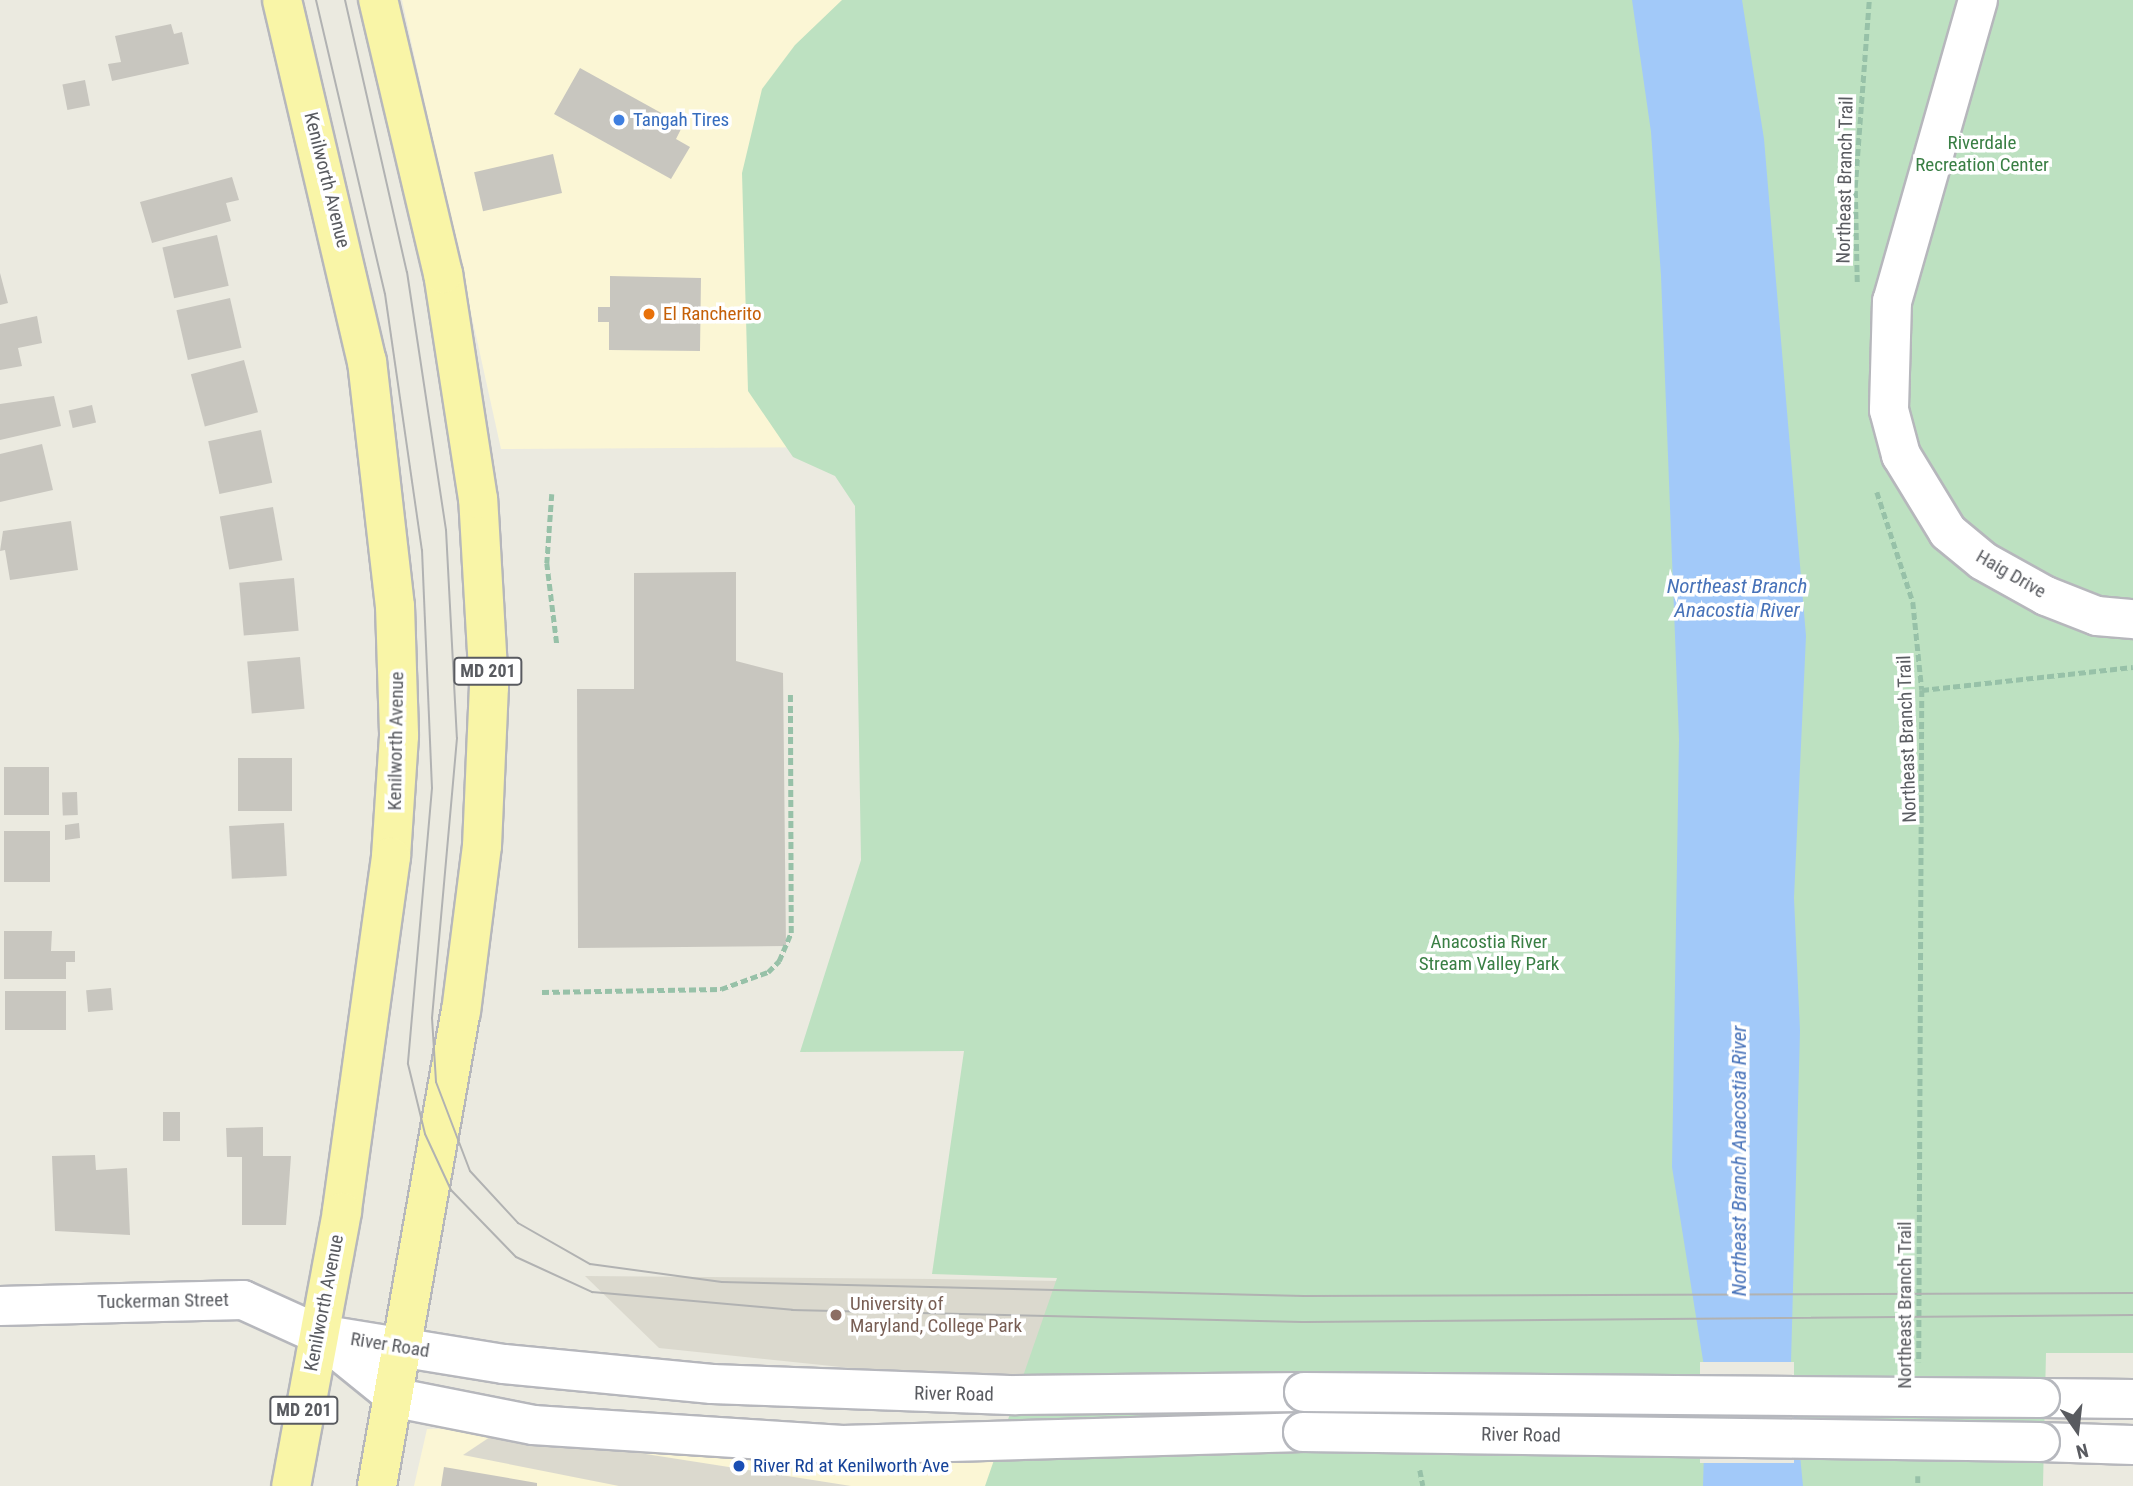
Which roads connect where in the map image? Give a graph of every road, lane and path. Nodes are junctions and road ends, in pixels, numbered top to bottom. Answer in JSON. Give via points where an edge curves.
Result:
{"nodes":[{"id":1,"x":282,"y":0,"type":"edge"},
{"id":2,"x":378,"y":0,"type":"edge"},
{"id":3,"x":1870,"y":0,"type":"edge"},
{"id":4,"x":1978,"y":0,"type":"edge"},
{"id":5,"x":1857,"y":293,"type":"dead end"},
{"id":6,"x":1875,"y":482,"type":"dead end"},
{"id":7,"x":552,"y":494,"type":"dead end"},
{"id":8,"x":2133,"y":618,"type":"edge"},
{"id":9,"x":557,"y":644,"type":"dead end"},
{"id":10,"x":2133,"y":667,"type":"edge"},
{"id":11,"x":1922,"y":691,"type":"junction"},
{"id":12,"x":790,"y":692,"type":"dead end"},
{"id":13,"x":542,"y":992,"type":"dead end"},
{"id":14,"x":0,"y":1306,"type":"edge"},
{"id":15,"x":318,"y":1334,"type":"junction"},
{"id":16,"x":405,"y":1348,"type":"junction"},
{"id":17,"x":1919,"y":1373,"type":"dead end"},
{"id":18,"x":397,"y":1398,"type":"junction"},
{"id":19,"x":2133,"y":1399,"type":"edge"},
{"id":20,"x":2133,"y":1446,"type":"edge"},
{"id":21,"x":1420,"y":1468,"type":"dead end"},
{"id":22,"x":1918,"y":1470,"type":"dead end"},
{"id":23,"x":290,"y":1486,"type":"edge"},
{"id":24,"x":377,"y":1486,"type":"edge"},
{"id":25,"x":1423,"y":1486,"type":"edge"},
{"id":26,"x":1918,"y":1486,"type":"edge"}],
"edges":[{"from":1,"to":15,"type":"main road","name":"Kenilworth Avenue","number":"MD 201","via":[[367,361],[398,664],[391,857]]},
{"from":2,"to":16,"type":"main road","number":"MD 201","via":[[443,275],[478,499],[488,633],[482,846]]},
{"from":3,"to":5,"type":"path","name":"Northeast Branch Trail","via":[[1855,187]]},
{"from":4,"to":8,"type":"street","name":"Haig Drive","via":[[1892,301],[1889,411],[1917,485],[1948,532],[1983,561],[2084,611]]},
{"from":6,"to":11,"type":"path","name":"Northeast Branch Trail","via":[[1913,602]]},
{"from":7,"to":9,"type":"path","via":[[548,563]]},
{"from":10,"to":11,"type":"path"},
{"from":11,"to":17,"type":"path","name":"Northeast Branch Trail"},
{"from":12,"to":13,"type":"path","via":[[791,933],[779,961],[768,972],[721,989]]},
{"from":14,"to":15,"type":"street","name":"Tuckerman Street","via":[[243,1300]]},
{"from":15,"to":16,"type":"street","name":"River Road"},
{"from":15,"to":18,"type":"street","name":"River Road"},
{"from":15,"to":23,"type":"main road","name":"Kenilworth Avenue","number":"MD 201"},
{"from":16,"to":18,"type":"main road","number":"MD 201"},
{"from":16,"to":19,"type":"street","name":"River Road","bridge":true,"via":[[577,1372],[822,1391]]},
{"from":18,"to":20,"type":"street","name":"River Road","bridge":true,"via":[[533,1425],[737,1443],[1303,1432]]},
{"from":18,"to":24,"type":"main road","number":"MD 201"},
{"from":21,"to":25,"type":"path"},
{"from":22,"to":26,"type":"path"}]}
